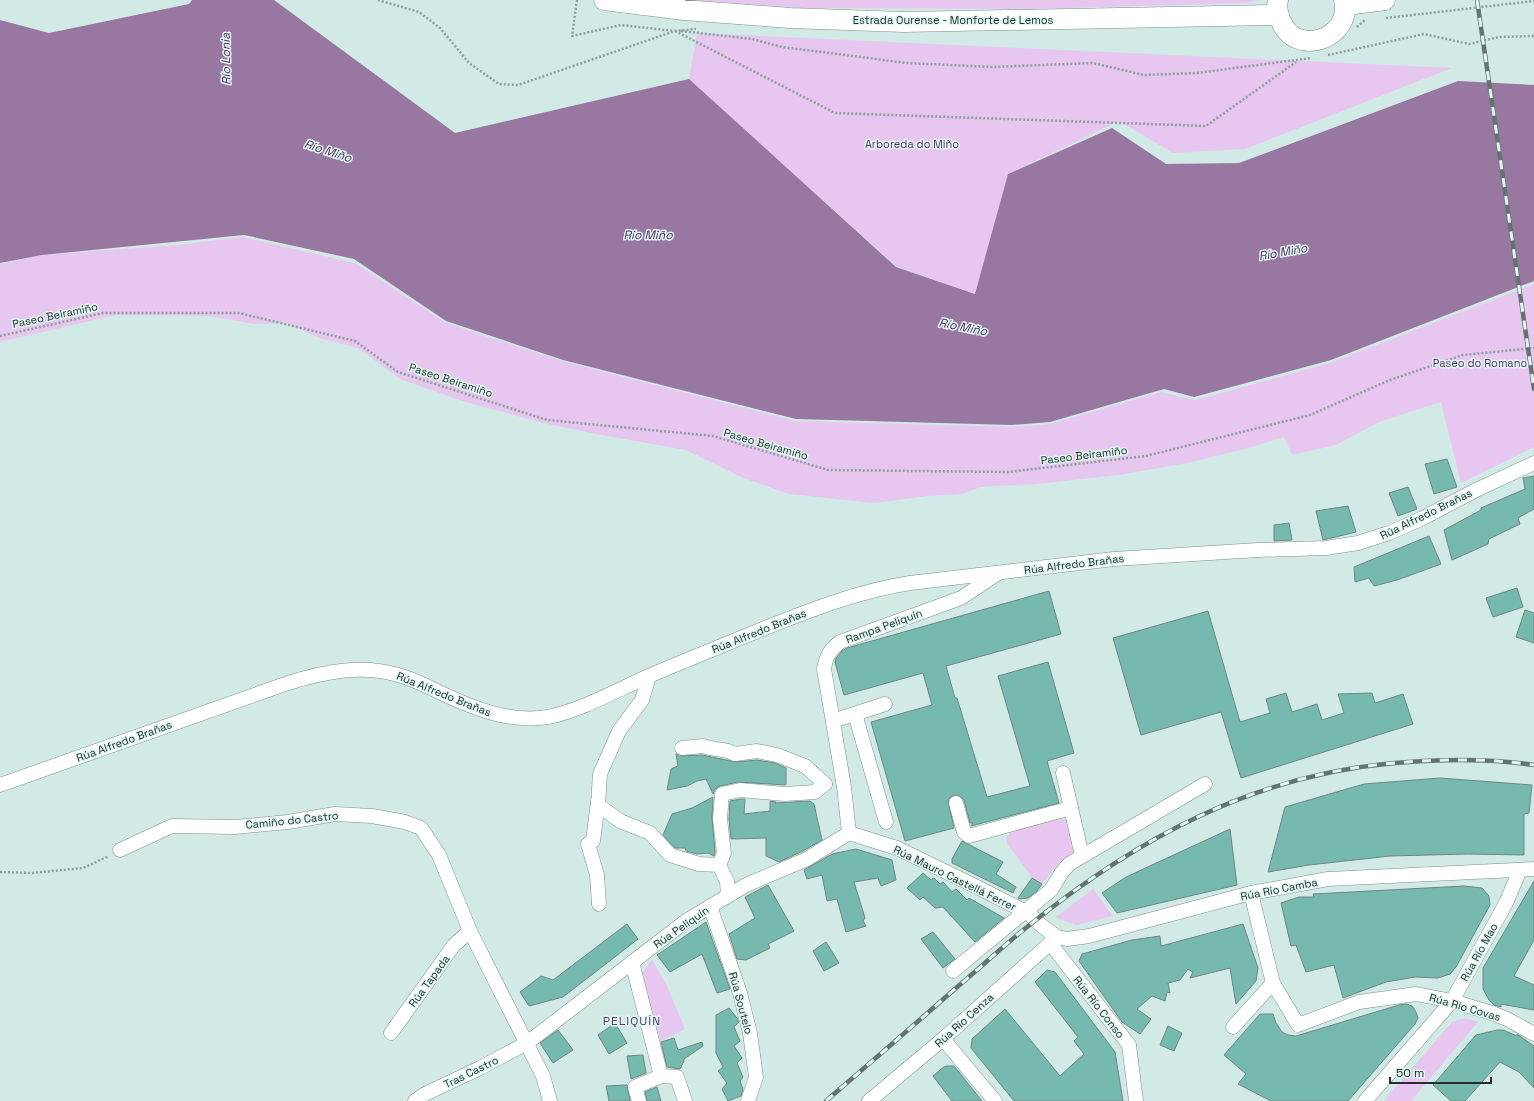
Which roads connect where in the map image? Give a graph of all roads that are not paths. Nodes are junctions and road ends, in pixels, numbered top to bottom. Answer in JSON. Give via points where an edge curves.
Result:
{"nodes":[{"id":1,"x":604,"y":0,"type":"edge"},
{"id":2,"x":1385,"y":0,"type":"edge"},
{"id":3,"x":1345,"y":2,"type":"edge"},
{"id":4,"x":1278,"y":7,"type":"edge"},
{"id":5,"x":1534,"y":462,"type":"edge"},
{"id":6,"x":999,"y":573,"type":"junction"},
{"id":7,"x":649,"y":676,"type":"junction"},
{"id":8,"x":885,"y":704,"type":"dead end"},
{"id":9,"x":855,"y":714,"type":"junction"},
{"id":10,"x":833,"y":721,"type":"junction"},
{"id":11,"x":682,"y":748,"type":"dead end"},
{"id":12,"x":1063,"y":773,"type":"dead end"},
{"id":13,"x":825,"y":784,"type":"junction"},
{"id":14,"x":1205,"y":784,"type":"dead end"},
{"id":15,"x":0,"y":785,"type":"edge"},
{"id":16,"x":844,"y":787,"type":"junction"},
{"id":17,"x":598,"y":802,"type":"junction"},
{"id":18,"x":956,"y":802,"type":"dead end"},
{"id":19,"x":1071,"y":808,"type":"junction"},
{"id":20,"x":886,"y":822,"type":"dead end"},
{"id":21,"x":849,"y":833,"type":"junction"},
{"id":22,"x":120,"y":850,"type":"road end"},
{"id":23,"x":1082,"y":856,"type":"junction"},
{"id":24,"x":718,"y":866,"type":"junction"},
{"id":25,"x":1527,"y":869,"type":"edge"},
{"id":26,"x":1251,"y":893,"type":"junction"},
{"id":27,"x":728,"y":896,"type":"junction"},
{"id":28,"x":599,"y":904,"type":"dead end"},
{"id":29,"x":710,"y":906,"type":"junction"},
{"id":30,"x":1030,"y":916,"type":"junction"},
{"id":31,"x":470,"y":931,"type":"junction"},
{"id":32,"x":1054,"y":940,"type":"junction"},
{"id":33,"x":632,"y":962,"type":"junction"},
{"id":34,"x":953,"y":971,"type":"dead end"},
{"id":35,"x":1273,"y":983,"type":"junction"},
{"id":36,"x":1452,"y":1001,"type":"junction"},
{"id":37,"x":1233,"y":1027,"type":"dead end"},
{"id":38,"x":391,"y":1033,"type":"dead end"},
{"id":39,"x":1534,"y":1034,"type":"edge"},
{"id":40,"x":943,"y":1039,"type":"junction"},
{"id":41,"x":527,"y":1043,"type":"junction"},
{"id":42,"x":661,"y":1076,"type":"junction"},
{"id":43,"x":415,"y":1101,"type":"edge"},
{"id":44,"x":550,"y":1101,"type":"edge"},
{"id":45,"x":639,"y":1101,"type":"edge"},
{"id":46,"x":685,"y":1101,"type":"edge"},
{"id":47,"x":748,"y":1101,"type":"edge"},
{"id":48,"x":869,"y":1101,"type":"edge"},
{"id":49,"x":995,"y":1101,"type":"edge"},
{"id":50,"x":1136,"y":1101,"type":"edge"},
{"id":51,"x":1365,"y":1101,"type":"edge"}],
"edges":[{"from":1,"to":4,"type":"highway","name":"Estrada Ourense - Monforte de Lemos","via":[[684,10],[790,18],[904,22]]},
{"from":2,"to":3,"type":"highway"},
{"from":3,"to":4,"type":"highway","via":[[1340,26],[1322,40],[1311,41],[1290,34],[1282,25]]},
{"from":5,"to":6,"type":"street","name":"Rúa Alfredo Brañas","via":[[1421,519],[1390,533],[1358,543],[1326,548],[1114,559]]},
{"from":6,"to":7,"type":"street","name":"Rúa Alfredo Brañas","via":[[910,582],[854,595]]},
{"from":6,"to":10,"type":"street","name":"Rampa Peliquín","via":[[960,598],[834,646],[828,653],[824,669]]},
{"from":7,"to":15,"type":"street","name":"Rúa Alfredo Brañas","via":[[561,714],[516,718],[480,710],[397,674],[346,670],[288,683]]},
{"from":7,"to":17,"type":"street","via":[[642,700],[619,731],[600,774]]},
{"from":8,"to":9,"type":"street"},
{"from":9,"to":10,"type":"street"},
{"from":9,"to":20,"type":"street"},
{"from":10,"to":16,"type":"street","name":"Rampa Peliquín"},
{"from":11,"to":13,"type":"street","via":[[703,746],[735,754],[757,751],[777,754],[805,766]]},
{"from":12,"to":19,"type":"street"},
{"from":13,"to":16,"type":"street"},
{"from":13,"to":24,"type":"street","via":[[816,792],[785,794],[740,790],[722,794],[720,819],[724,853]]},
{"from":14,"to":23,"type":"street"},
{"from":16,"to":21,"type":"street","name":"Rampa Peliquín"},
{"from":17,"to":24,"type":"street","via":[[598,805],[620,821],[650,832],[670,855],[699,864]]},
{"from":17,"to":28,"type":"street","via":[[593,842],[588,844],[597,876]]},
{"from":18,"to":19,"type":"street","via":[[964,832],[969,836]]},
{"from":19,"to":23,"type":"street"},
{"from":21,"to":27,"type":"street","name":"Rúa Peliquín","via":[[807,859],[746,885]]},
{"from":21,"to":30,"type":"street","name":"Rúa Mauro Castellá Ferrer","via":[[897,848]]},
{"from":22,"to":31,"type":"street","name":"Camiño do Castro","via":[[172,826],[234,826],[288,822],[336,814],[372,816],[405,822],[420,828],[439,855]]},
{"from":23,"to":30,"type":"street","via":[[1062,872]]},
{"from":24,"to":27,"type":"street","via":[[727,881]]},
{"from":25,"to":26,"type":"street","name":"Rúa Río Camba","via":[[1328,879]]},
{"from":25,"to":36,"type":"street","name":"Rúa Río Mao"},
{"from":26,"to":32,"type":"street","name":"Rúa Río Camba","via":[[1089,936]]},
{"from":26,"to":35,"type":"street","name":"Rúa Río Covas"},
{"from":27,"to":29,"type":"street","name":"Rúa Peliquín"},
{"from":29,"to":33,"type":"street","name":"Rúa Peliquín"},
{"from":29,"to":47,"type":"street","name":"Rúa Soutelo","via":[[740,993],[750,1033],[756,1077]]},
{"from":30,"to":32,"type":"street"},
{"from":30,"to":34,"type":"street"},
{"from":31,"to":38,"type":"street","name":"Rúa Tapada","via":[[454,945]]},
{"from":31,"to":41,"type":"street","name":"Camiño do Castro"},
{"from":32,"to":40,"type":"street","name":"Rúa Río Cenza"},
{"from":32,"to":50,"type":"street","name":"Rúa Río Conso","via":[[1129,1045]]},
{"from":33,"to":41,"type":"street","name":"Rúa Peliquín"},
{"from":33,"to":42,"type":"street"},
{"from":35,"to":36,"type":"street","name":"Rúa Río Covas","via":[[1298,1025],[1359,1002],[1416,994]]},
{"from":35,"to":37,"type":"street"},
{"from":36,"to":39,"type":"street","name":"Rúa Río Covas","via":[[1507,1019]]},
{"from":36,"to":51,"type":"street","name":"Rúa Río Mao"},
{"from":40,"to":48,"type":"street","name":"Rúa Río Cenza"},
{"from":40,"to":49,"type":"street"},
{"from":41,"to":43,"type":"street","name":"Tras Castro"},
{"from":41,"to":44,"type":"street","via":[[543,1076]]},
{"from":42,"to":45,"type":"street","via":[[635,1087]]},
{"from":42,"to":46,"type":"street","via":[[677,1077]]}]}
